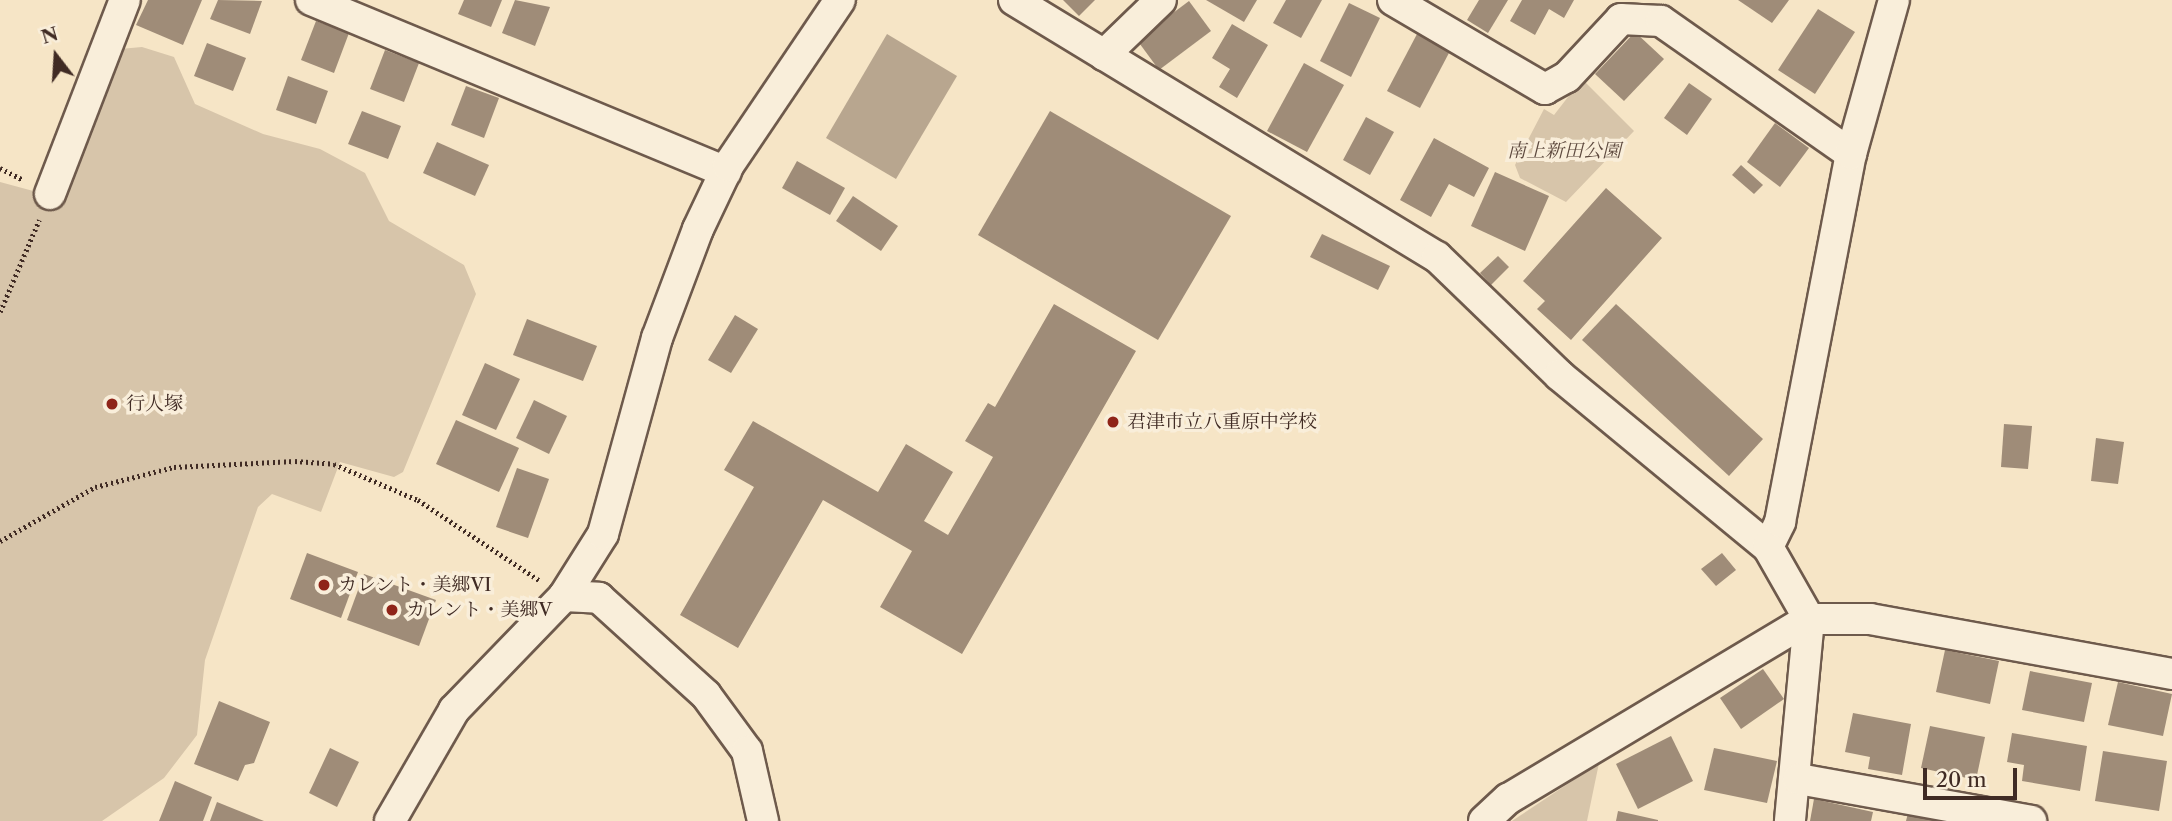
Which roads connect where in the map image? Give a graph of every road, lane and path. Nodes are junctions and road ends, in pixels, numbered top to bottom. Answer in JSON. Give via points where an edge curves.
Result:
{"nodes":[{"id":1,"x":125,"y":0,"type":"edge"},
{"id":2,"x":311,"y":0,"type":"edge"},
{"id":3,"x":840,"y":0,"type":"edge"},
{"id":4,"x":1015,"y":0,"type":"edge"},
{"id":5,"x":1161,"y":0,"type":"edge"},
{"id":6,"x":1393,"y":0,"type":"edge"},
{"id":7,"x":1894,"y":0,"type":"edge"},
{"id":8,"x":1104,"y":55,"type":"junction"},
{"id":9,"x":1852,"y":154,"type":"junction"},
{"id":10,"x":726,"y":172,"type":"junction"},
{"id":11,"x":50,"y":194,"type":"joint"},
{"id":12,"x":0,"y":312,"type":"edge"},
{"id":13,"x":0,"y":541,"type":"edge"},
{"id":14,"x":1768,"y":547,"type":"junction"},
{"id":15,"x":564,"y":596,"type":"junction"},
{"id":16,"x":1809,"y":620,"type":"junction"},
{"id":17,"x":2172,"y":674,"type":"edge"},
{"id":18,"x":1798,"y":779,"type":"junction"},
{"id":19,"x":390,"y":821,"type":"edge"},
{"id":20,"x":764,"y":821,"type":"edge"},
{"id":21,"x":1484,"y":821,"type":"edge"},
{"id":22,"x":1790,"y":821,"type":"edge"},
{"id":23,"x":2031,"y":821,"type":"edge"}],
"edges":[{"from":1,"to":11,"type":"street"},
{"from":2,"to":10,"type":"street"},
{"from":3,"to":10,"type":"street"},
{"from":4,"to":8,"type":"street"},
{"from":5,"to":8,"type":"street"},
{"from":6,"to":9,"type":"street","via":[[1545,89],[1567,77],[1622,19],[1661,21]]},
{"from":7,"to":9,"type":"street"},
{"from":8,"to":14,"type":"street","via":[[1437,257],[1559,375]]},
{"from":9,"to":14,"type":"street","via":[[1780,522]]},
{"from":10,"to":15,"type":"street","via":[[657,338],[603,534]]},
{"from":11,"to":12,"type":"path"},
{"from":13,"to":15,"type":"path","via":[[95,487],[174,467],[240,460],[334,464],[418,499]]},
{"from":14,"to":16,"type":"street"},
{"from":15,"to":19,"type":"street","via":[[454,710]]},
{"from":15,"to":20,"type":"street","via":[[598,598],[706,695],[747,751]]},
{"from":16,"to":17,"type":"street","via":[[1870,620]]},
{"from":16,"to":18,"type":"street"},
{"from":16,"to":21,"type":"street","via":[[1508,799]]},
{"from":18,"to":22,"type":"street"},
{"from":18,"to":23,"type":"street"}]}
